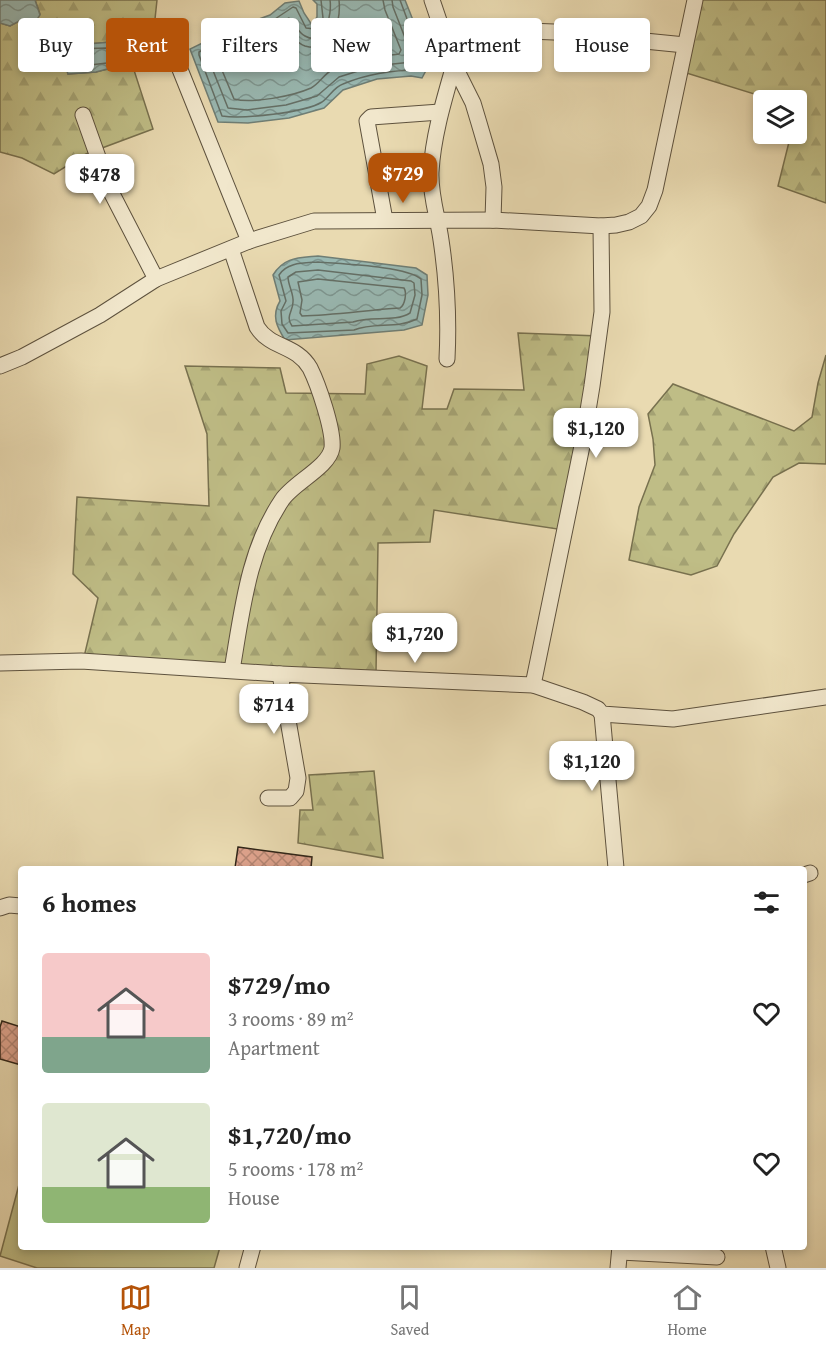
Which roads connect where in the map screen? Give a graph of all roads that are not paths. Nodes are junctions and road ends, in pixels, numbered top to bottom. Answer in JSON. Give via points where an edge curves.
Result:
{"nodes":[{"id":1,"x":432,"y":0,"type":"edge"},
{"id":2,"x":695,"y":0,"type":"edge"},
{"id":3,"x":438,"y":18,"type":"edge"},
{"id":4,"x":542,"y":32,"type":"edge"},
{"id":5,"x":685,"y":45,"type":"junction"},
{"id":6,"x":181,"y":72,"type":"edge"},
{"id":7,"x":452,"y":72,"type":"edge"},
{"id":8,"x":458,"y":72,"type":"edge"},
{"id":9,"x":440,"y":112,"type":"junction"},
{"id":10,"x":83,"y":115,"type":"dead end"},
{"id":11,"x":385,"y":220,"type":"junction"},
{"id":12,"x":438,"y":220,"type":"junction"},
{"id":13,"x":493,"y":220,"type":"junction"},
{"id":14,"x":601,"y":226,"type":"junction"},
{"id":15,"x":249,"y":241,"type":"junction"},
{"id":16,"x":231,"y":249,"type":"junction"},
{"id":17,"x":156,"y":279,"type":"junction"},
{"id":18,"x":447,"y":359,"type":"dead end"},
{"id":19,"x":0,"y":366,"type":"edge"},
{"id":20,"x":0,"y":663,"type":"edge"},
{"id":21,"x":232,"y":670,"type":"junction"},
{"id":22,"x":280,"y":674,"type":"junction"},
{"id":23,"x":533,"y":685,"type":"junction"},
{"id":24,"x":826,"y":697,"type":"edge"},
{"id":25,"x":602,"y":714,"type":"junction"},
{"id":26,"x":268,"y":798,"type":"dead end"},
{"id":27,"x":612,"y":866,"type":"edge"},
{"id":28,"x":18,"y":906,"type":"edge"},
{"id":29,"x":0,"y":908,"type":"edge"},
{"id":30,"x":252,"y":1250,"type":"edge"},
{"id":31,"x":620,"y":1250,"type":"edge"},
{"id":32,"x":632,"y":1250,"type":"edge"},
{"id":33,"x":774,"y":1250,"type":"edge"},
{"id":34,"x":717,"y":1257,"type":"dead end"},
{"id":35,"x":248,"y":1268,"type":"edge"},
{"id":36,"x":618,"y":1268,"type":"edge"},
{"id":37,"x":778,"y":1268,"type":"edge"}],
"edges":[{"from":1,"to":3,"type":"street"},
{"from":2,"to":5,"type":"street"},
{"from":4,"to":5,"type":"street"},
{"from":5,"to":14,"type":"street","via":[[649,206],[629,222]]},
{"from":6,"to":15,"type":"street"},
{"from":7,"to":9,"type":"street"},
{"from":8,"to":13,"type":"street","via":[[473,103],[491,164]]},
{"from":9,"to":11,"type":"street","via":[[371,117],[367,121]]},
{"from":9,"to":12,"type":"street","via":[[431,174]]},
{"from":10,"to":17,"type":"street","via":[[109,188]]},
{"from":11,"to":12,"type":"street"},
{"from":11,"to":15,"type":"street","via":[[314,221]]},
{"from":12,"to":13,"type":"street"},
{"from":12,"to":18,"type":"street","via":[[448,283]]},
{"from":13,"to":14,"type":"street"},
{"from":14,"to":23,"type":"street","via":[[602,312],[592,386]]},
{"from":15,"to":16,"type":"street"},
{"from":16,"to":17,"type":"street"},
{"from":16,"to":21,"type":"street","via":[[257,327],[270,341],[302,357],[323,401],[332,439],[327,458],[284,496],[270,518],[246,592]]},
{"from":17,"to":19,"type":"street","via":[[100,315]]},
{"from":20,"to":21,"type":"street","via":[[81,662]]},
{"from":21,"to":22,"type":"street"},
{"from":22,"to":23,"type":"street"},
{"from":22,"to":26,"type":"street","via":[[298,778],[290,798]]},
{"from":23,"to":25,"type":"street","via":[[583,702]]},
{"from":24,"to":25,"type":"street","via":[[672,719]]},
{"from":25,"to":27,"type":"street"},
{"from":28,"to":29,"type":"street"},
{"from":30,"to":35,"type":"street"},
{"from":31,"to":36,"type":"street"},
{"from":32,"to":34,"type":"street"},
{"from":33,"to":37,"type":"street"}]}
